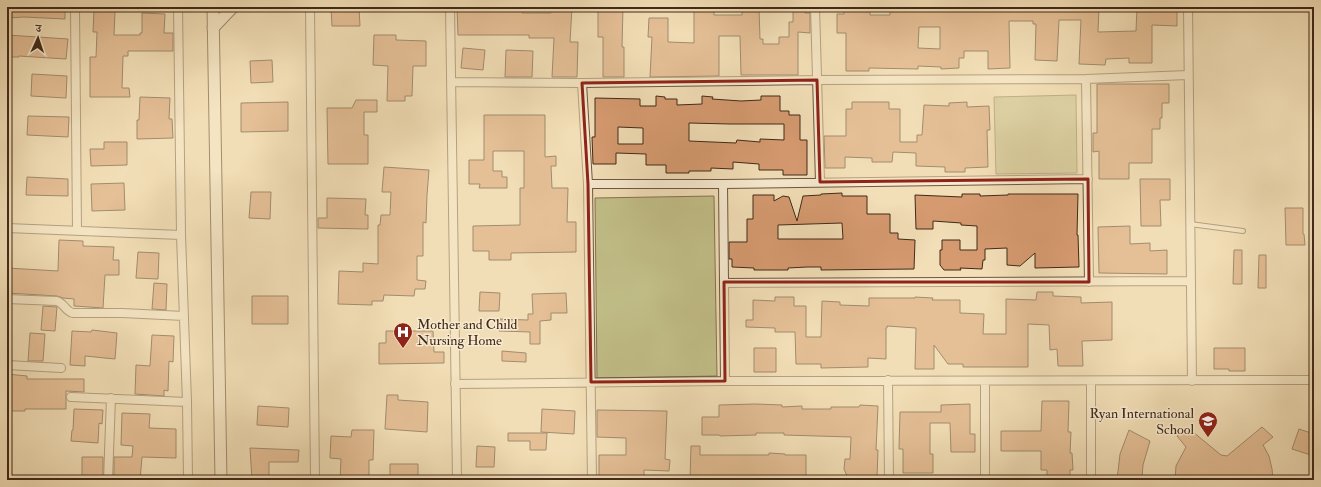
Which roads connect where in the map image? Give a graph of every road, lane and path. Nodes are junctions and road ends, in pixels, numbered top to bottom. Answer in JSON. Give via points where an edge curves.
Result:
{"nodes":[{"id":1,"x":75,"y":7,"type":"edge"},
{"id":2,"x":178,"y":7,"type":"edge"},
{"id":3,"x":213,"y":7,"type":"edge"},
{"id":4,"x":234,"y":7,"type":"edge"},
{"id":5,"x":310,"y":7,"type":"edge"},
{"id":6,"x":450,"y":7,"type":"edge"},
{"id":7,"x":815,"y":7,"type":"edge"},
{"id":8,"x":1188,"y":7,"type":"edge"},
{"id":9,"x":213,"y":28,"type":"junction"},
{"id":10,"x":1188,"y":76,"type":"junction"},
{"id":11,"x":1086,"y":79,"type":"junction"},
{"id":12,"x":817,"y":80,"type":"junction"},
{"id":13,"x":452,"y":82,"type":"junction"},
{"id":14,"x":582,"y":83,"type":"junction"},
{"id":15,"x":1088,"y":179,"type":"junction"},
{"id":16,"x":820,"y":182,"type":"junction"},
{"id":17,"x":588,"y":184,"type":"junction"},
{"id":18,"x":723,"y":184,"type":"junction"},
{"id":19,"x":1190,"y":224,"type":"junction"},
{"id":20,"x":7,"y":228,"type":"edge"},
{"id":21,"x":77,"y":231,"type":"junction"},
{"id":22,"x":1242,"y":231,"type":"dead end"},
{"id":23,"x":181,"y":235,"type":"junction"},
{"id":24,"x":1191,"y":281,"type":"junction"},
{"id":25,"x":1089,"y":282,"type":"junction"},
{"id":26,"x":724,"y":283,"type":"junction"},
{"id":27,"x":7,"y":300,"type":"edge"},
{"id":28,"x":184,"y":316,"type":"junction"},
{"id":29,"x":7,"y":365,"type":"edge"},
{"id":30,"x":60,"y":368,"type":"dead end"},
{"id":31,"x":888,"y":380,"type":"junction"},
{"id":32,"x":1314,"y":380,"type":"edge"},
{"id":33,"x":725,"y":381,"type":"junction"},
{"id":34,"x":985,"y":381,"type":"junction"},
{"id":35,"x":1091,"y":381,"type":"junction"},
{"id":36,"x":1192,"y":381,"type":"junction"},
{"id":37,"x":591,"y":382,"type":"junction"},
{"id":38,"x":455,"y":384,"type":"junction"},
{"id":39,"x":71,"y":398,"type":"dead end"},
{"id":40,"x":112,"y":398,"type":"junction"},
{"id":41,"x":187,"y":402,"type":"junction"},
{"id":42,"x":108,"y":480,"type":"edge"},
{"id":43,"x":188,"y":480,"type":"edge"},
{"id":44,"x":221,"y":480,"type":"edge"},
{"id":45,"x":315,"y":480,"type":"edge"},
{"id":46,"x":457,"y":480,"type":"edge"},
{"id":47,"x":592,"y":480,"type":"edge"},
{"id":48,"x":889,"y":480,"type":"edge"},
{"id":49,"x":985,"y":480,"type":"edge"},
{"id":50,"x":1091,"y":480,"type":"edge"}],
"edges":[{"from":1,"to":21,"type":"street"},
{"from":2,"to":23,"type":"street"},
{"from":3,"to":9,"type":"street"},
{"from":4,"to":9,"type":"street"},
{"from":5,"to":45,"type":"street"},
{"from":6,"to":13,"type":"street"},
{"from":7,"to":12,"type":"street"},
{"from":8,"to":10,"type":"street"},
{"from":9,"to":44,"type":"street"},
{"from":10,"to":11,"type":"street"},
{"from":10,"to":19,"type":"street"},
{"from":11,"to":12,"type":"street"},
{"from":11,"to":15,"type":"street"},
{"from":12,"to":14,"type":"street"},
{"from":12,"to":16,"type":"street"},
{"from":13,"to":14,"type":"street"},
{"from":13,"to":38,"type":"street"},
{"from":14,"to":17,"type":"street"},
{"from":15,"to":16,"type":"street"},
{"from":15,"to":25,"type":"street"},
{"from":16,"to":18,"type":"street"},
{"from":17,"to":18,"type":"street"},
{"from":17,"to":37,"type":"street"},
{"from":18,"to":26,"type":"street"},
{"from":19,"to":22,"type":"lane"},
{"from":19,"to":24,"type":"street"},
{"from":20,"to":21,"type":"street"},
{"from":21,"to":23,"type":"street"},
{"from":23,"to":28,"type":"street"},
{"from":24,"to":25,"type":"street"},
{"from":24,"to":36,"type":"street"},
{"from":25,"to":26,"type":"street"},
{"from":26,"to":33,"type":"street"},
{"from":27,"to":28,"type":"street","via":[[57,301],[73,313]]},
{"from":28,"to":41,"type":"street"},
{"from":29,"to":30,"type":"street"},
{"from":31,"to":33,"type":"street"},
{"from":31,"to":34,"type":"street"},
{"from":31,"to":48,"type":"street"},
{"from":32,"to":36,"type":"street"},
{"from":33,"to":37,"type":"street"},
{"from":34,"to":35,"type":"street"},
{"from":34,"to":49,"type":"street"},
{"from":35,"to":36,"type":"street"},
{"from":35,"to":50,"type":"street"},
{"from":37,"to":38,"type":"street"},
{"from":37,"to":47,"type":"street"},
{"from":38,"to":46,"type":"street"},
{"from":39,"to":40,"type":"street"},
{"from":40,"to":41,"type":"street"},
{"from":40,"to":42,"type":"street"},
{"from":41,"to":43,"type":"street"}]}
